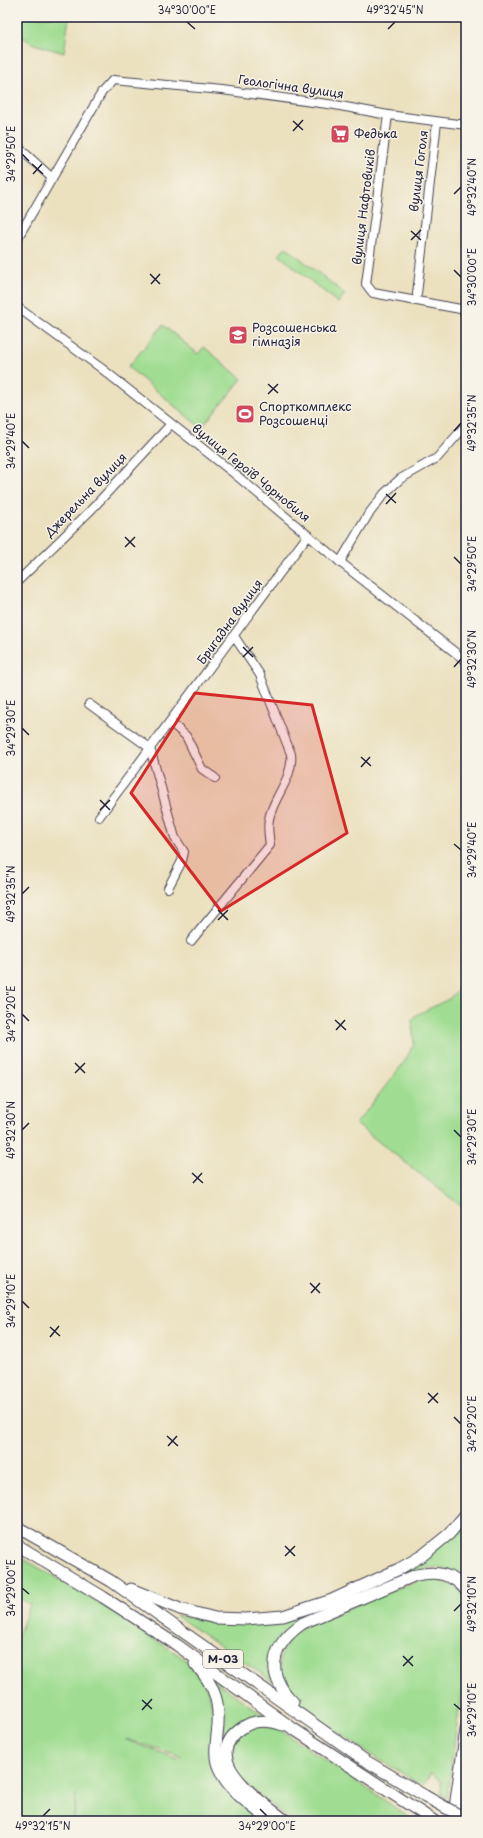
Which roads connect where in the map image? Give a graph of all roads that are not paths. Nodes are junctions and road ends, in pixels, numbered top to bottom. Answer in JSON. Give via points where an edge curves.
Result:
{"nodes":[{"id":1,"x":388,"y":115,"type":"junction"},
{"id":2,"x":437,"y":122,"type":"junction"},
{"id":3,"x":466,"y":125,"type":"edge"},
{"id":4,"x":17,"y":146,"type":"edge"},
{"id":5,"x":52,"y":178,"type":"junction"},
{"id":6,"x":17,"y":239,"type":"edge"},
{"id":7,"x":417,"y":294,"type":"dead end"},
{"id":8,"x":17,"y":307,"type":"edge"},
{"id":9,"x":466,"y":310,"type":"edge"},
{"id":10,"x":171,"y":424,"type":"junction"},
{"id":11,"x":466,"y":425,"type":"edge"},
{"id":12,"x":308,"y":535,"type":"junction"},
{"id":13,"x":340,"y":562,"type":"junction"},
{"id":14,"x":17,"y":582,"type":"edge"},
{"id":15,"x":234,"y":636,"type":"junction"},
{"id":16,"x":466,"y":661,"type":"edge"},
{"id":17,"x":89,"y":704,"type":"dead end"},
{"id":18,"x":170,"y":722,"type":"junction"},
{"id":19,"x":150,"y":748,"type":"junction"},
{"id":20,"x":215,"y":778,"type":"dead end"},
{"id":21,"x":99,"y":817,"type":"dead end"},
{"id":22,"x":168,"y":888,"type":"dead end"},
{"id":23,"x":191,"y":941,"type":"dead end"},
{"id":24,"x":466,"y":1514,"type":"edge"},
{"id":25,"x":17,"y":1527,"type":"edge"},
{"id":26,"x":17,"y":1545,"type":"edge"},
{"id":27,"x":111,"y":1581,"type":"junction"},
{"id":28,"x":466,"y":1590,"type":"edge"},
{"id":29,"x":177,"y":1645,"type":"junction"},
{"id":30,"x":315,"y":1723,"type":"junction"},
{"id":31,"x":292,"y":1728,"type":"junction"},
{"id":32,"x":466,"y":1730,"type":"edge"},
{"id":33,"x":466,"y":1818,"type":"edge"},
{"id":34,"x":270,"y":1821,"type":"edge"},
{"id":35,"x":286,"y":1821,"type":"edge"},
{"id":36,"x":434,"y":1821,"type":"edge"},
{"id":37,"x":453,"y":1821,"type":"edge"}],
"edges":[{"from":1,"to":2,"type":"street","name":"Геологічна вулиця"},
{"from":1,"to":5,"type":"street","name":"Геологічна вулиця","via":[[222,90],[113,80],[102,92]]},
{"from":1,"to":9,"type":"street","name":"вулиця Нафтовиків","via":[[366,284],[368,289],[379,294]]},
{"from":2,"to":3,"type":"street","name":"Геологічна вулиця"},
{"from":2,"to":7,"type":"street","name":"вулиця Гоголя"},
{"from":4,"to":5,"type":"street"},
{"from":5,"to":6,"type":"street"},
{"from":8,"to":10,"type":"street","name":"вулиця Героїв Чорнобиля","via":[[101,368]]},
{"from":10,"to":12,"type":"street","name":"вулиця Героїв Чорнобиля"},
{"from":10,"to":14,"type":"street","name":"Джерельна вулиця","via":[[90,511]]},
{"from":11,"to":13,"type":"street","via":[[436,458],[400,479],[384,494],[368,515]]},
{"from":12,"to":13,"type":"street","name":"вулиця Героїв Чорнобиля"},
{"from":12,"to":15,"type":"street","name":"Бригадна вулиця"},
{"from":13,"to":16,"type":"street","name":"вулиця Героїв Чорнобиля"},
{"from":15,"to":18,"type":"street","name":"Бригадна вулиця"},
{"from":15,"to":23,"type":"street","via":[[260,675],[292,754],[292,764],[269,819],[270,845]]},
{"from":17,"to":19,"type":"street"},
{"from":18,"to":19,"type":"street","name":"Бригадна вулиця"},
{"from":18,"to":20,"type":"street","via":[[186,736],[202,769]]},
{"from":19,"to":21,"type":"street","name":"Бригадна вулиця"},
{"from":19,"to":22,"type":"street","via":[[175,838],[184,852]]},
{"from":24,"to":27,"type":"highway","via":[[449,1534],[423,1555],[399,1569],[332,1600],[283,1616],[215,1618],[180,1609]]},
{"from":25,"to":27,"type":"highway","number":"М-03"},
{"from":26,"to":29,"type":"highway","number":"М-03","via":[[103,1596]]},
{"from":27,"to":30,"type":"highway","number":"М-03"},
{"from":28,"to":30,"type":"highway","via":[[446,1575],[432,1572],[416,1575],[302,1623],[292,1630],[281,1642],[276,1653],[276,1680],[282,1690]]},
{"from":29,"to":31,"type":"highway","number":"М-03"},
{"from":29,"to":34,"type":"highway","via":[[207,1678],[215,1693],[219,1720],[216,1752],[218,1767],[229,1786]]},
{"from":30,"to":33,"type":"highway","number":"М-03","bridge":true,"via":[[366,1761]]},
{"from":31,"to":35,"type":"highway","via":[[273,1721],[253,1722],[239,1729],[227,1749],[227,1764],[240,1783]]},
{"from":31,"to":36,"type":"highway","number":"М-03"},
{"from":32,"to":37,"type":"highway"}]}
